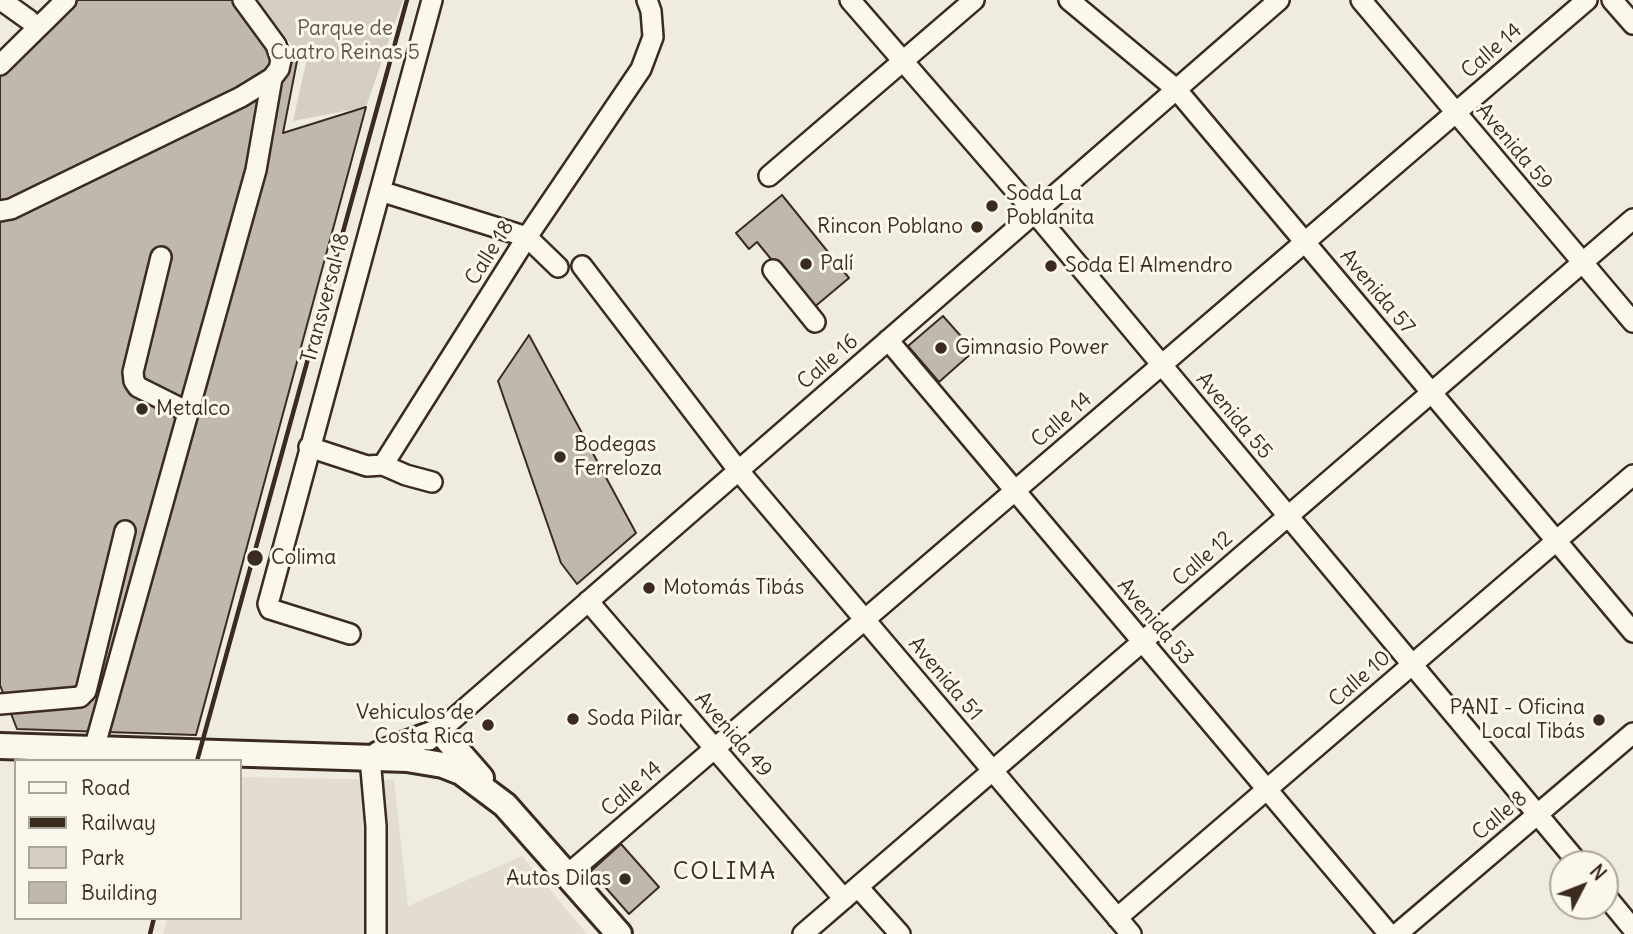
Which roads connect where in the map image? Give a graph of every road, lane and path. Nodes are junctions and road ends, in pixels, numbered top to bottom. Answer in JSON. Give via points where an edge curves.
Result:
{"nodes":[{"id":1,"x":1,"y":0,"type":"edge"},
{"id":2,"x":48,"y":0,"type":"edge"},
{"id":3,"x":66,"y":0,"type":"edge"},
{"id":4,"x":243,"y":0,"type":"edge"},
{"id":5,"x":432,"y":0,"type":"edge"},
{"id":6,"x":648,"y":0,"type":"edge"},
{"id":7,"x":850,"y":0,"type":"edge"},
{"id":8,"x":974,"y":0,"type":"edge"},
{"id":9,"x":1069,"y":0,"type":"edge"},
{"id":10,"x":1361,"y":0,"type":"edge"},
{"id":11,"x":1587,"y":0,"type":"edge"},
{"id":12,"x":1612,"y":0,"type":"edge"},
{"id":13,"x":1265,"y":4,"type":"edge"},
{"id":14,"x":29,"y":20,"type":"junction"},
{"id":15,"x":1633,"y":24,"type":"edge"},
{"id":16,"x":0,"y":49,"type":"edge"},
{"id":17,"x":903,"y":61,"type":"junction"},
{"id":18,"x":0,"y":65,"type":"edge"},
{"id":19,"x":272,"y":78,"type":"junction"},
{"id":20,"x":1176,"y":89,"type":"junction"},
{"id":21,"x":1456,"y":112,"type":"junction"},
{"id":22,"x":769,"y":176,"type":"dead end"},
{"id":23,"x":380,"y":191,"type":"junction"},
{"id":24,"x":0,"y":211,"type":"edge"},
{"id":25,"x":1034,"y":212,"type":"junction"},
{"id":26,"x":1633,"y":219,"type":"edge"},
{"id":27,"x":527,"y":237,"type":"junction"},
{"id":28,"x":1305,"y":242,"type":"junction"},
{"id":29,"x":161,"y":257,"type":"dead end"},
{"id":30,"x":1582,"y":262,"type":"junction"},
{"id":31,"x":582,"y":266,"type":"dead end"},
{"id":32,"x":558,"y":267,"type":"dead end"},
{"id":33,"x":772,"y":270,"type":"dead end"},
{"id":34,"x":815,"y":322,"type":"dead end"},
{"id":35,"x":1633,"y":323,"type":"edge"},
{"id":36,"x":888,"y":340,"type":"junction"},
{"id":37,"x":1161,"y":365,"type":"junction"},
{"id":38,"x":1432,"y":392,"type":"junction"},
{"id":39,"x":188,"y":412,"type":"junction"},
{"id":40,"x":309,"y":447,"type":"junction"},
{"id":41,"x":383,"y":465,"type":"junction"},
{"id":42,"x":738,"y":470,"type":"junction"},
{"id":43,"x":1633,"y":475,"type":"edge"},
{"id":44,"x":432,"y":482,"type":"dead end"},
{"id":45,"x":1015,"y":491,"type":"junction"},
{"id":46,"x":1288,"y":516,"type":"junction"},
{"id":47,"x":125,"y":531,"type":"dead end"},
{"id":48,"x":1557,"y":541,"type":"junction"},
{"id":49,"x":588,"y":601,"type":"junction"},
{"id":50,"x":865,"y":620,"type":"junction"},
{"id":51,"x":1633,"y":632,"type":"edge"},
{"id":52,"x":350,"y":634,"type":"dead end"},
{"id":53,"x":1142,"y":642,"type":"junction"},
{"id":54,"x":1412,"y":665,"type":"junction"},
{"id":55,"x":0,"y":704,"type":"edge"},
{"id":56,"x":440,"y":731,"type":"junction"},
{"id":57,"x":1633,"y":733,"type":"edge"},
{"id":58,"x":2,"y":740,"type":"edge"},
{"id":59,"x":94,"y":748,"type":"junction"},
{"id":60,"x":715,"y":748,"type":"junction"},
{"id":61,"x":370,"y":758,"type":"junction"},
{"id":62,"x":407,"y":759,"type":"junction"},
{"id":63,"x":993,"y":771,"type":"junction"},
{"id":64,"x":1267,"y":789,"type":"junction"},
{"id":65,"x":505,"y":805,"type":"junction"},
{"id":66,"x":1537,"y":814,"type":"junction"},
{"id":67,"x":1567,"y":850,"type":"edge"},
{"id":68,"x":567,"y":875,"type":"junction"},
{"id":69,"x":851,"y":893,"type":"junction"},
{"id":70,"x":1619,"y":912,"type":"edge"},
{"id":71,"x":1117,"y":918,"type":"junction"},
{"id":72,"x":1633,"y":929,"type":"edge"},
{"id":73,"x":376,"y":934,"type":"edge"},
{"id":74,"x":618,"y":934,"type":"edge"},
{"id":75,"x":803,"y":934,"type":"edge"},
{"id":76,"x":900,"y":934,"type":"edge"},
{"id":77,"x":1131,"y":934,"type":"edge"},
{"id":78,"x":1389,"y":934,"type":"edge"},
{"id":79,"x":1397,"y":934,"type":"edge"}],
"edges":[{"from":1,"to":14,"type":"street"},
{"from":2,"to":14,"type":"street"},
{"from":3,"to":18,"type":"street"},
{"from":4,"to":19,"type":"street","via":[[276,45],[281,60]]},
{"from":5,"to":23,"type":"street","name":"Transversal 18"},
{"from":6,"to":27,"type":"street","name":"Calle 18","via":[[653,37],[641,69]]},
{"from":7,"to":17,"type":"street","name":"Avenida 55"},
{"from":8,"to":17,"type":"street"},
{"from":9,"to":20,"type":"street","name":"Avenida 57"},
{"from":10,"to":21,"type":"street","name":"Avenida 59"},
{"from":11,"to":21,"type":"street","name":"Calle 14"},
{"from":12,"to":15,"type":"street"},
{"from":13,"to":20,"type":"street","name":"Calle 16"},
{"from":14,"to":16,"type":"street"},
{"from":17,"to":22,"type":"street"},
{"from":17,"to":25,"type":"street","name":"Avenida 55"},
{"from":19,"to":24,"type":"street"},
{"from":19,"to":39,"type":"street","via":[[256,170]]},
{"from":20,"to":25,"type":"street","name":"Calle 16"},
{"from":20,"to":28,"type":"street","name":"Avenida 57"},
{"from":21,"to":28,"type":"street","name":"Calle 14"},
{"from":21,"to":30,"type":"street","name":"Avenida 59"},
{"from":23,"to":27,"type":"street"},
{"from":23,"to":40,"type":"street","name":"Transversal 18"},
{"from":25,"to":36,"type":"street","name":"Calle 16"},
{"from":25,"to":37,"type":"street","name":"Avenida 55"},
{"from":26,"to":30,"type":"street","name":"Calle 12"},
{"from":27,"to":32,"type":"street"},
{"from":27,"to":41,"type":"street","name":"Calle 18"},
{"from":28,"to":37,"type":"street","name":"Calle 14"},
{"from":28,"to":38,"type":"street","name":"Avenida 57"},
{"from":29,"to":39,"type":"street","via":[[134,381]]},
{"from":30,"to":35,"type":"street","name":"Avenida 59"},
{"from":30,"to":38,"type":"street","name":"Calle 12"},
{"from":31,"to":42,"type":"street","name":"Avenida 51"},
{"from":33,"to":34,"type":"street"},
{"from":36,"to":42,"type":"street","name":"Calle 16"},
{"from":36,"to":45,"type":"street","name":"Avenida 53"},
{"from":37,"to":45,"type":"street","name":"Calle 14"},
{"from":37,"to":46,"type":"street","name":"Avenida 55"},
{"from":38,"to":46,"type":"street","name":"Calle 12"},
{"from":38,"to":48,"type":"street","name":"Avenida 57"},
{"from":39,"to":59,"type":"street"},
{"from":40,"to":41,"type":"street","via":[[367,466]]},
{"from":40,"to":52,"type":"street","name":"Transversal 18","via":[[268,604],[270,609]]},
{"from":41,"to":44,"type":"street"},
{"from":42,"to":49,"type":"street","name":"Calle 16"},
{"from":42,"to":50,"type":"street","name":"Avenida 51"},
{"from":43,"to":48,"type":"street","name":"Calle 10"},
{"from":45,"to":50,"type":"street","name":"Calle 14"},
{"from":45,"to":53,"type":"street","name":"Avenida 53"},
{"from":46,"to":53,"type":"street","name":"Calle 12"},
{"from":46,"to":54,"type":"street","name":"Avenida 55"},
{"from":47,"to":55,"type":"street","via":[[86,691],[80,697]]},
{"from":48,"to":51,"type":"street","name":"Avenida 57"},
{"from":48,"to":54,"type":"street","name":"Calle 10"},
{"from":49,"to":56,"type":"street","name":"Calle 16"},
{"from":49,"to":60,"type":"street","name":"Avenida 49"},
{"from":50,"to":60,"type":"street","name":"Calle 14"},
{"from":50,"to":63,"type":"street","name":"Avenida 51"},
{"from":53,"to":63,"type":"street","name":"Calle 12"},
{"from":53,"to":64,"type":"street","name":"Avenida 53"},
{"from":54,"to":64,"type":"street","name":"Calle 10"},
{"from":54,"to":66,"type":"street","name":"Avenida 55"},
{"from":56,"to":61,"type":"main road"},
{"from":56,"to":62,"type":"street","name":"Calle 16"},
{"from":56,"to":65,"type":"main road"},
{"from":57,"to":66,"type":"street","name":"Calle 8"},
{"from":58,"to":59,"type":"main road"},
{"from":59,"to":61,"type":"main road"},
{"from":60,"to":68,"type":"street","name":"Calle 14"},
{"from":60,"to":69,"type":"street","name":"Avenida 49"},
{"from":61,"to":62,"type":"main road"},
{"from":61,"to":73,"type":"street","via":[[376,826]]},
{"from":62,"to":65,"type":"main road","via":[[461,772]]},
{"from":63,"to":69,"type":"street","name":"Calle 12"},
{"from":63,"to":71,"type":"street","name":"Avenida 51"},
{"from":64,"to":71,"type":"street","name":"Calle 10"},
{"from":64,"to":78,"type":"street","name":"Avenida 53"},
{"from":65,"to":68,"type":"main road"},
{"from":66,"to":67,"type":"street","name":"Avenida 55"},
{"from":66,"to":79,"type":"street","name":"Calle 8"},
{"from":68,"to":74,"type":"main road"},
{"from":69,"to":75,"type":"street","name":"Calle 12"},
{"from":69,"to":76,"type":"street","name":"Avenida 49"},
{"from":70,"to":72,"type":"street"},
{"from":71,"to":77,"type":"street","name":"Avenida 51"}]}
